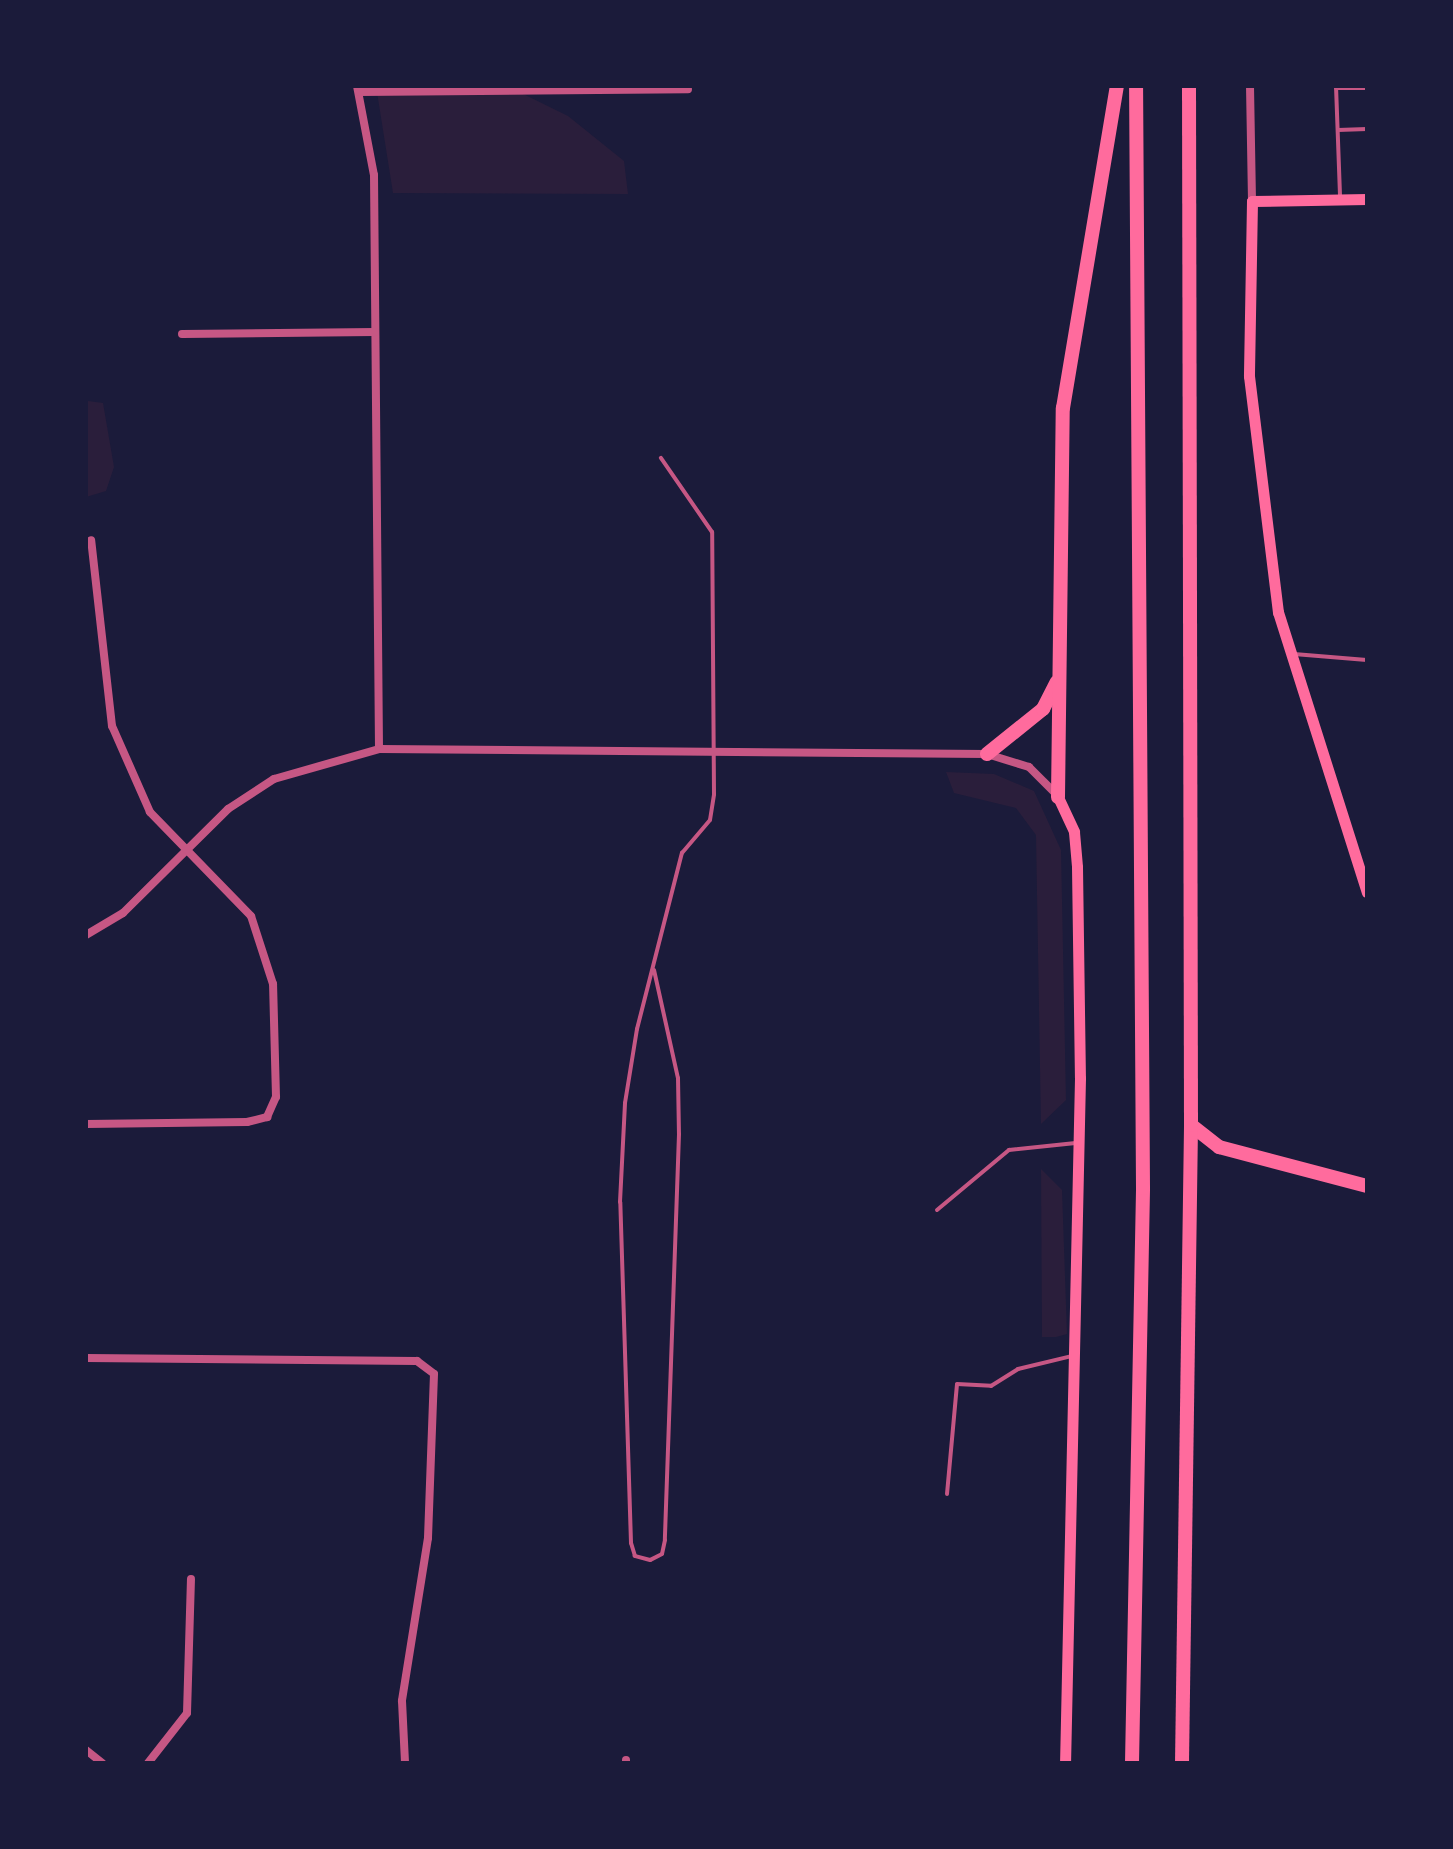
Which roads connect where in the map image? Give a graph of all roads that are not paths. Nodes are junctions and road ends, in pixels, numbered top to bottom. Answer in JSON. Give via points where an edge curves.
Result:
{"nodes":[{"id":1,"x":1117,"y":86,"type":"edge"},
{"id":2,"x":1136,"y":86,"type":"edge"},
{"id":3,"x":1189,"y":86,"type":"edge"},
{"id":4,"x":1250,"y":86,"type":"edge"},
{"id":5,"x":1336,"y":87,"type":"edge"},
{"id":6,"x":571,"y":88,"type":"edge"},
{"id":7,"x":1367,"y":88,"type":"edge"},
{"id":8,"x":358,"y":89,"type":"edge"},
{"id":9,"x":688,"y":89,"type":"dead end"},
{"id":10,"x":1367,"y":129,"type":"edge"},
{"id":11,"x":1338,"y":130,"type":"junction"},
{"id":12,"x":1340,"y":199,"type":"junction"},
{"id":13,"x":1367,"y":199,"type":"edge"},
{"id":14,"x":1252,"y":201,"type":"junction"},
{"id":15,"x":375,"y":332,"type":"junction"},
{"id":16,"x":182,"y":334,"type":"dead end"},
{"id":17,"x":661,"y":458,"type":"dead end"},
{"id":18,"x":91,"y":540,"type":"dead end"},
{"id":19,"x":1290,"y":654,"type":"junction"},
{"id":20,"x":1367,"y":660,"type":"edge"},
{"id":21,"x":1059,"y":678,"type":"junction"},
{"id":22,"x":379,"y":749,"type":"junction"},
{"id":23,"x":987,"y":754,"type":"junction"},
{"id":24,"x":710,"y":757,"type":"junction"},
{"id":25,"x":1058,"y":797,"type":"junction"},
{"id":26,"x":182,"y":849,"type":"junction"},
{"id":27,"x":1364,"y":872,"type":"edge"},
{"id":28,"x":1367,"y":892,"type":"edge"},
{"id":29,"x":86,"y":935,"type":"edge"},
{"id":30,"x":654,"y":970,"type":"junction"},
{"id":31,"x":86,"y":1124,"type":"edge"},
{"id":32,"x":1191,"y":1125,"type":"junction"},
{"id":33,"x":1078,"y":1143,"type":"junction"},
{"id":34,"x":1367,"y":1186,"type":"edge"},
{"id":35,"x":937,"y":1210,"type":"dead end"},
{"id":36,"x":1074,"y":1355,"type":"junction"},
{"id":37,"x":86,"y":1358,"type":"edge"},
{"id":38,"x":947,"y":1494,"type":"dead end"},
{"id":39,"x":191,"y":1579,"type":"dead end"},
{"id":40,"x":86,"y":1750,"type":"edge"},
{"id":41,"x":102,"y":1763,"type":"edge"},
{"id":42,"x":148,"y":1763,"type":"edge"},
{"id":43,"x":405,"y":1763,"type":"edge"},
{"id":44,"x":1065,"y":1763,"type":"edge"},
{"id":45,"x":1132,"y":1763,"type":"edge"},
{"id":46,"x":1182,"y":1763,"type":"edge"}],
"edges":[{"from":1,"to":21,"type":"highway","via":[[1063,408]]},
{"from":2,"to":45,"type":"highway","via":[[1143,1188]]},
{"from":3,"to":32,"type":"highway"},
{"from":4,"to":14,"type":"street"},
{"from":5,"to":7,"type":"lane"},
{"from":5,"to":11,"type":"lane"},
{"from":6,"to":8,"type":"street"},
{"from":6,"to":9,"type":"street"},
{"from":8,"to":15,"type":"street","via":[[374,175]]},
{"from":10,"to":11,"type":"lane"},
{"from":11,"to":12,"type":"lane"},
{"from":12,"to":13,"type":"main road"},
{"from":12,"to":14,"type":"main road"},
{"from":14,"to":19,"type":"main road","via":[[1251,405],[1259,492]]},
{"from":15,"to":16,"type":"street"},
{"from":15,"to":22,"type":"street"},
{"from":17,"to":24,"type":"lane","via":[[712,532]]},
{"from":18,"to":26,"type":"street","via":[[112,726],[136,787]]},
{"from":19,"to":20,"type":"lane"},
{"from":19,"to":27,"type":"main road"},
{"from":21,"to":23,"type":"highway","via":[[1043,709]]},
{"from":21,"to":25,"type":"highway"},
{"from":22,"to":24,"type":"street"},
{"from":22,"to":26,"type":"street","via":[[274,779]]},
{"from":23,"to":24,"type":"street"},
{"from":23,"to":25,"type":"street","via":[[1029,767]]},
{"from":24,"to":30,"type":"lane","via":[[713,810],[682,853]]},
{"from":25,"to":33,"type":"main road","via":[[1074,832],[1077,867]]},
{"from":26,"to":29,"type":"street","via":[[123,913]]},
{"from":26,"to":31,"type":"street","via":[[229,887],[265,950],[276,1097],[267,1117],[247,1122]]},
{"from":27,"to":28,"type":"main road"},
{"from":30,"to":30,"type":"lane","via":[[625,1103],[620,1202],[631,1543],[635,1556],[650,1560],[662,1554],[665,1540],[679,1134],[678,1078]]},
{"from":32,"to":34,"type":"highway","via":[[1219,1147]]},
{"from":32,"to":46,"type":"highway"},
{"from":33,"to":35,"type":"lane","via":[[1009,1150]]},
{"from":33,"to":36,"type":"main road"},
{"from":36,"to":38,"type":"lane","via":[[1018,1369],[991,1386],[957,1384]]},
{"from":36,"to":44,"type":"main road"},
{"from":37,"to":43,"type":"street","via":[[426,1365],[438,1397],[428,1538],[404,1676]]},
{"from":39,"to":42,"type":"street","via":[[187,1713]]},
{"from":40,"to":41,"type":"street"}]}
